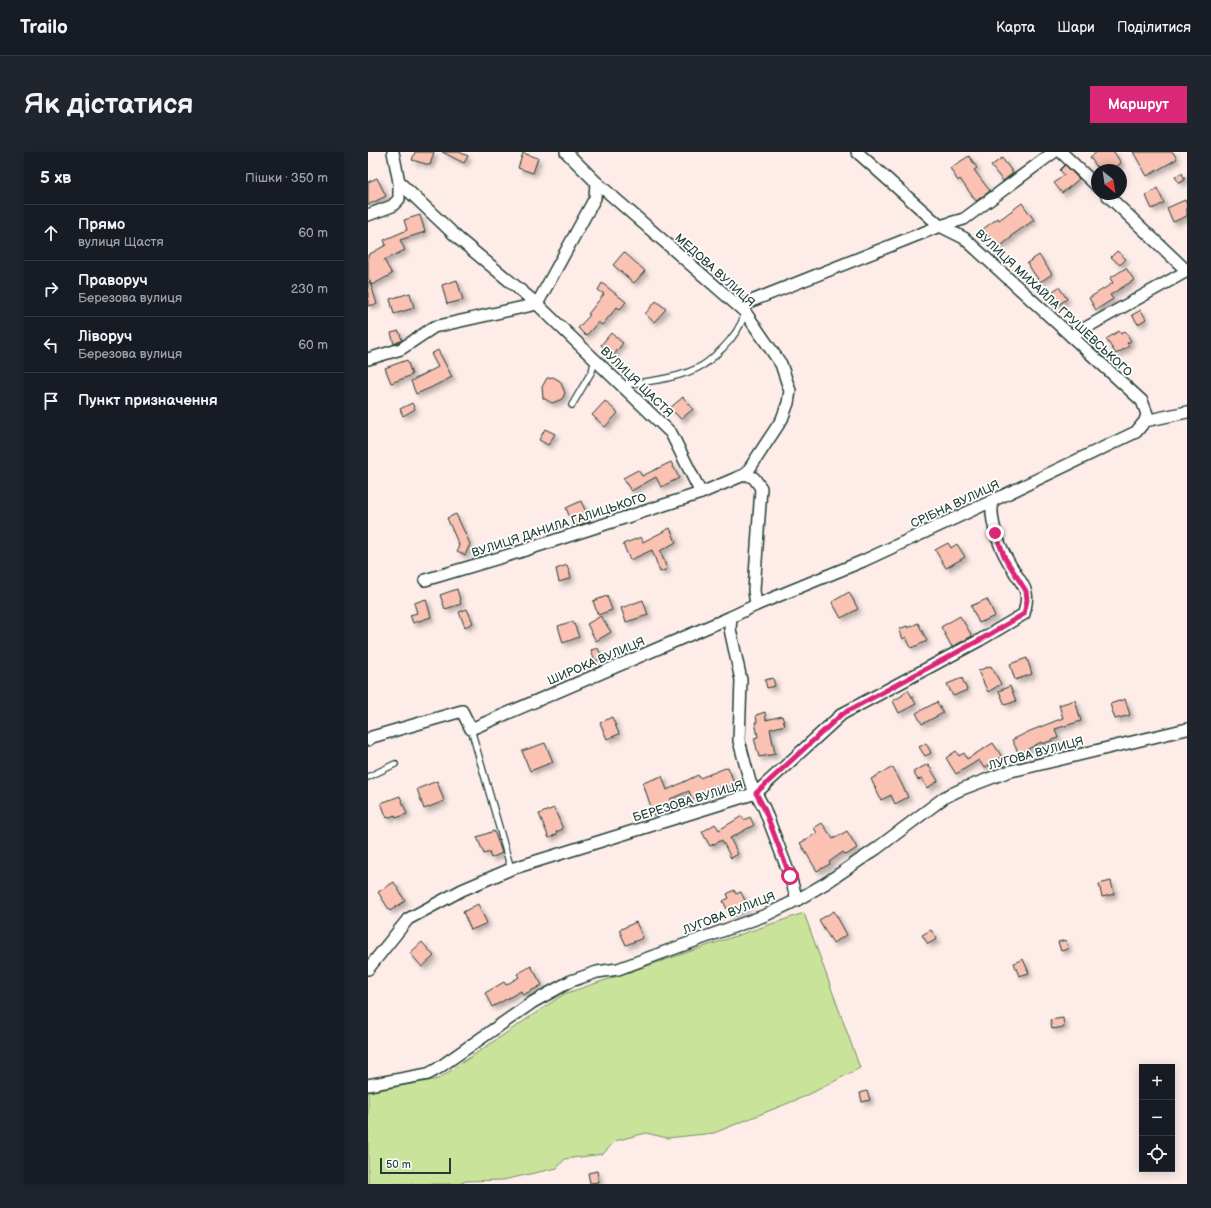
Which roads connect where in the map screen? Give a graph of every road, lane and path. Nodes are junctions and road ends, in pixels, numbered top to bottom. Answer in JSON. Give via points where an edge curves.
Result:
{"nodes":[{"id":1,"x":393,"y":152,"type":"edge"},
{"id":2,"x":566,"y":152,"type":"edge"},
{"id":3,"x":857,"y":152,"type":"edge"},
{"id":4,"x":1054,"y":152,"type":"edge"},
{"id":5,"x":1061,"y":152,"type":"edge"},
{"id":6,"x":1091,"y":180,"type":"edge"},
{"id":7,"x":400,"y":182,"type":"junction"},
{"id":8,"x":596,"y":182,"type":"junction"},
{"id":9,"x":1112,"y":200,"type":"edge"},
{"id":10,"x":368,"y":215,"type":"edge"},
{"id":11,"x":940,"y":226,"type":"junction"},
{"id":12,"x":1187,"y":271,"type":"edge"},
{"id":13,"x":537,"y":304,"type":"junction"},
{"id":14,"x":742,"y":309,"type":"junction"},
{"id":15,"x":1071,"y":336,"type":"junction"},
{"id":16,"x":368,"y":359,"type":"edge"},
{"id":17,"x":595,"y":360,"type":"junction"},
{"id":18,"x":622,"y":386,"type":"junction"},
{"id":19,"x":572,"y":405,"type":"dead end"},
{"id":20,"x":1187,"y":412,"type":"edge"},
{"id":21,"x":1145,"y":422,"type":"junction"},
{"id":22,"x":746,"y":474,"type":"junction"},
{"id":23,"x":701,"y":493,"type":"junction"},
{"id":24,"x":992,"y":502,"type":"junction"},
{"id":25,"x":425,"y":580,"type":"dead end"},
{"id":26,"x":756,"y":605,"type":"junction"},
{"id":27,"x":731,"y":617,"type":"junction"},
{"id":28,"x":471,"y":729,"type":"junction"},
{"id":29,"x":1187,"y":729,"type":"edge"},
{"id":30,"x":368,"y":740,"type":"edge"},
{"id":31,"x":395,"y":764,"type":"dead end"},
{"id":32,"x":368,"y":777,"type":"edge"},
{"id":33,"x":756,"y":793,"type":"junction"},
{"id":34,"x":512,"y":869,"type":"junction"},
{"id":35,"x":797,"y":900,"type":"junction"},
{"id":36,"x":368,"y":969,"type":"edge"},
{"id":37,"x":368,"y":1084,"type":"edge"}],
"edges":[{"from":1,"to":7,"type":"street"},
{"from":2,"to":8,"type":"street","name":"МЕДОВА ВУЛИЦЯ"},
{"from":3,"to":11,"type":"street","name":"ВУЛИЦЯ МИХАЙЛА ГРУШЕВСЬКОГО"},
{"from":4,"to":11,"type":"street","via":[[964,219]]},
{"from":5,"to":6,"type":"street"},
{"from":7,"to":10,"type":"street","via":[[399,199],[392,206]]},
{"from":7,"to":13,"type":"street","name":"ВУЛИЦЯ ЩАСТЯ","via":[[460,240]]},
{"from":8,"to":13,"type":"street","via":[[595,198]]},
{"from":8,"to":14,"type":"street","name":"МЕДОВА ВУЛИЦЯ"},
{"from":9,"to":12,"type":"street"},
{"from":11,"to":14,"type":"street"},
{"from":11,"to":15,"type":"street","name":"ВУЛИЦЯ МИХАЙЛА ГРУШЕВСЬКОГО","via":[[964,238]]},
{"from":12,"to":15,"type":"street"},
{"from":13,"to":16,"type":"street","via":[[434,327],[401,349]]},
{"from":13,"to":17,"type":"street","name":"ВУЛИЦЯ ЩАСТЯ"},
{"from":14,"to":18,"type":"lane","via":[[739,327],[730,340],[703,365],[676,375]]},
{"from":14,"to":22,"type":"street","name":"МЕДОВА ВУЛИЦЯ","via":[[781,364],[790,391],[782,419]]},
{"from":15,"to":21,"type":"street","name":"ВУЛИЦЯ МИХАЙЛА ГРУШЕВСЬКОГО","via":[[1142,401],[1146,414]]},
{"from":17,"to":18,"type":"street","name":"ВУЛИЦЯ ЩАСТЯ"},
{"from":17,"to":19,"type":"lane","via":[[592,372]]},
{"from":18,"to":23,"type":"street","name":"ВУЛИЦЯ ЩАСТЯ","via":[[671,432]]},
{"from":20,"to":21,"type":"street","name":"СРІБНА ВУЛИЦЯ"},
{"from":21,"to":24,"type":"street","name":"СРІБНА ВУЛИЦЯ","via":[[1136,432]]},
{"from":22,"to":23,"type":"street"},
{"from":22,"to":26,"type":"street","via":[[754,478],[761,488],[754,590]]},
{"from":23,"to":25,"type":"street","name":"ВУЛИЦЯ ДАНИЛА ГАЛИЦЬКОГО"},
{"from":24,"to":26,"type":"street","name":"СРІБНА ВУЛИЦЯ","via":[[863,561]]},
{"from":24,"to":33,"type":"street","name":"БЕРЕЗОВА ВУЛИЦЯ","via":[[995,533],[1005,558],[1026,591],[1024,614],[842,714]]},
{"from":26,"to":27,"type":"street","name":"СРІБНА ВУЛИЦЯ"},
{"from":27,"to":28,"type":"street","name":"ШИРОКА ВУЛИЦЯ"},
{"from":27,"to":33,"type":"street","via":[[730,629],[741,680],[739,741],[750,782]]},
{"from":28,"to":30,"type":"street","via":[[462,711]]},
{"from":28,"to":34,"type":"lane"},
{"from":29,"to":35,"type":"street","name":"ЛУГОВА ВУЛИЦЯ","via":[[1007,772],[962,789],[945,797],[876,849]]},
{"from":31,"to":32,"type":"lane"},
{"from":33,"to":34,"type":"street","name":"БЕРЕЗОВА ВУЛИЦЯ"},
{"from":33,"to":35,"type":"street","via":[[785,862]]},
{"from":34,"to":36,"type":"street","name":"БЕРЕЗОВА ВУЛИЦЯ","via":[[462,890],[408,919]]},
{"from":35,"to":37,"type":"street","name":"ЛУГОВА ВУЛИЦЯ","via":[[618,969],[597,972],[571,981],[533,1002],[428,1074]]}]}
